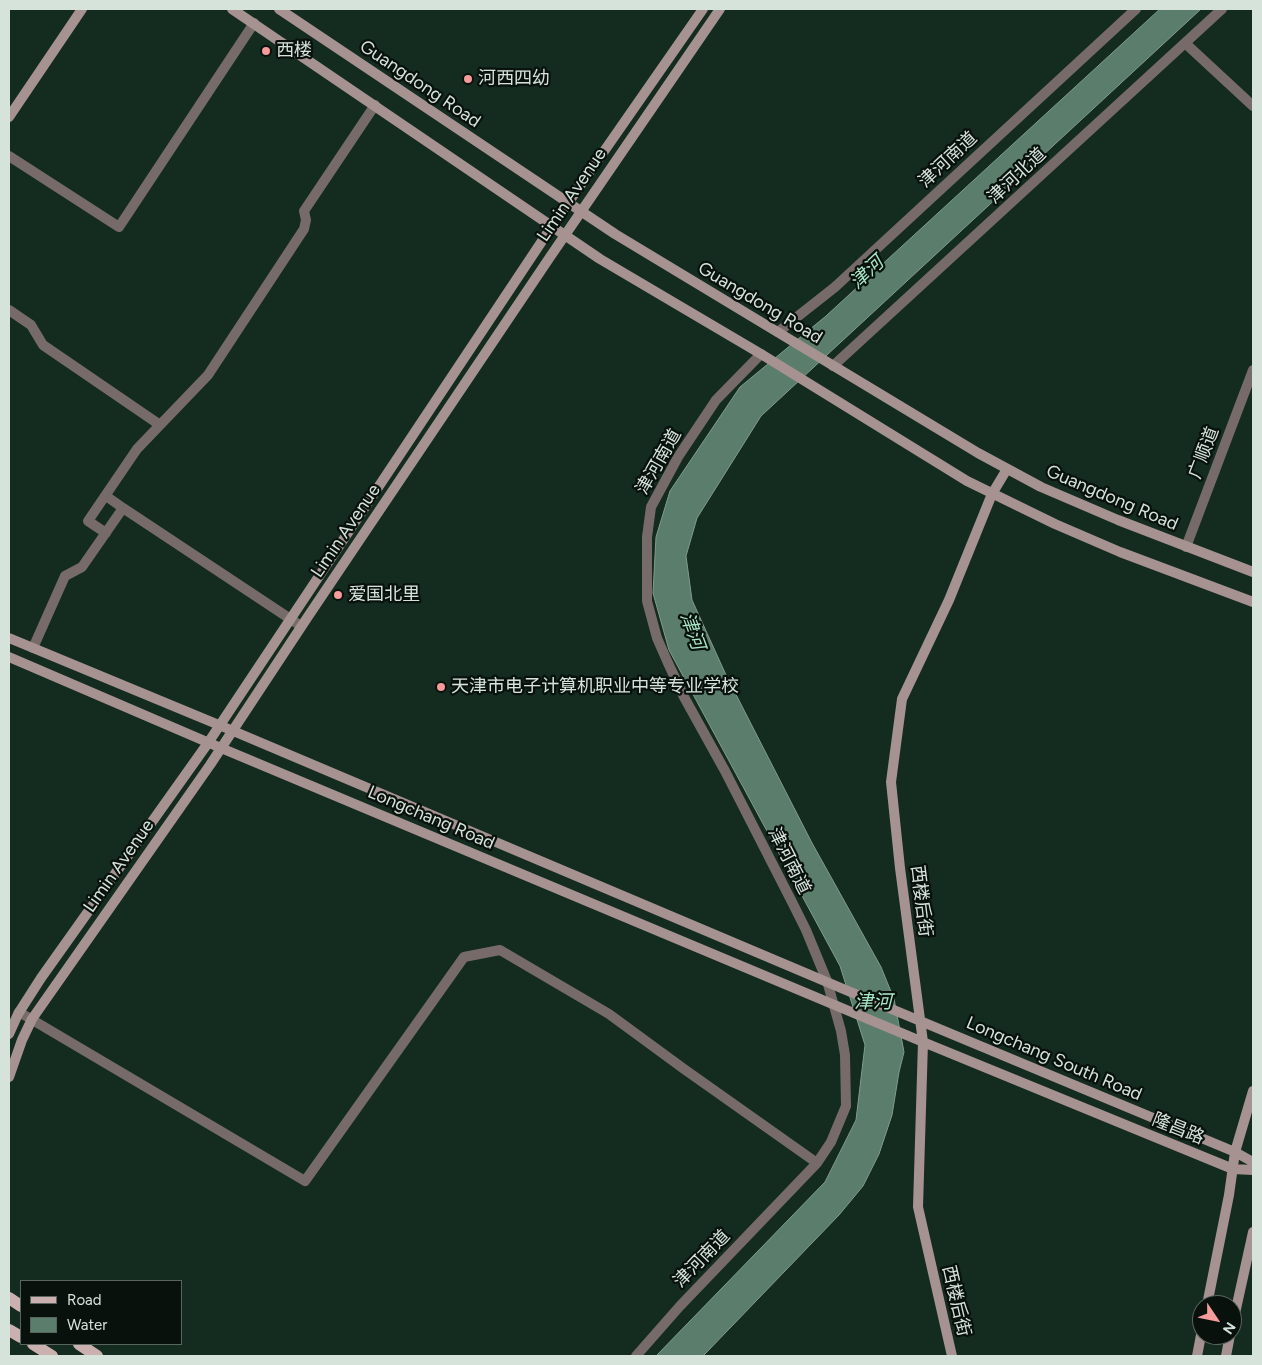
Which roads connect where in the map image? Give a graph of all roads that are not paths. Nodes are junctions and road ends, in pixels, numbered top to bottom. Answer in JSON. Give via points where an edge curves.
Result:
{"nodes":[{"id":1,"x":82,"y":9,"type":"edge"},
{"id":2,"x":232,"y":9,"type":"edge"},
{"id":3,"x":279,"y":9,"type":"edge"},
{"id":4,"x":703,"y":9,"type":"edge"},
{"id":5,"x":720,"y":9,"type":"edge"},
{"id":6,"x":1136,"y":9,"type":"edge"},
{"id":7,"x":1222,"y":9,"type":"edge"},
{"id":8,"x":254,"y":23,"type":"junction"},
{"id":9,"x":1185,"y":43,"type":"junction"},
{"id":10,"x":375,"y":105,"type":"junction"},
{"id":11,"x":1253,"y":106,"type":"edge"},
{"id":12,"x":9,"y":117,"type":"edge"},
{"id":13,"x":9,"y":156,"type":"edge"},
{"id":14,"x":568,"y":204,"type":"junction"},
{"id":15,"x":580,"y":212,"type":"junction"},
{"id":16,"x":552,"y":226,"type":"junction"},
{"id":17,"x":565,"y":235,"type":"junction"},
{"id":18,"x":9,"y":310,"type":"edge"},
{"id":19,"x":778,"y":332,"type":"junction"},
{"id":20,"x":761,"y":354,"type":"junction"},
{"id":21,"x":833,"y":366,"type":"junction"},
{"id":22,"x":1253,"y":370,"type":"edge"},
{"id":23,"x":160,"y":425,"type":"junction"},
{"id":24,"x":1007,"y":469,"type":"junction"},
{"id":25,"x":992,"y":494,"type":"junction"},
{"id":26,"x":106,"y":496,"type":"junction"},
{"id":27,"x":123,"y":508,"type":"junction"},
{"id":28,"x":106,"y":533,"type":"junction"},
{"id":29,"x":1186,"y":547,"type":"junction"},
{"id":30,"x":1253,"y":572,"type":"edge"},
{"id":31,"x":1253,"y":602,"type":"edge"},
{"id":32,"x":290,"y":619,"type":"junction"},
{"id":33,"x":301,"y":626,"type":"junction"},
{"id":34,"x":9,"y":638,"type":"edge"},
{"id":35,"x":33,"y":648,"type":"junction"},
{"id":36,"x":9,"y":657,"type":"edge"},
{"id":37,"x":220,"y":724,"type":"junction"},
{"id":38,"x":232,"y":730,"type":"junction"},
{"id":39,"x":208,"y":743,"type":"junction"},
{"id":40,"x":221,"y":748,"type":"junction"},
{"id":41,"x":827,"y":982,"type":"junction"},
{"id":42,"x":841,"y":988,"type":"joint"},
{"id":43,"x":838,"y":1006,"type":"junction"},
{"id":44,"x":20,"y":1012,"type":"junction"},
{"id":45,"x":915,"y":1018,"type":"junction"},
{"id":46,"x":32,"y":1019,"type":"junction"},
{"id":47,"x":9,"y":1034,"type":"edge"},
{"id":48,"x":922,"y":1042,"type":"junction"},
{"id":49,"x":9,"y":1077,"type":"edge"},
{"id":50,"x":1253,"y":1091,"type":"edge"},
{"id":51,"x":1235,"y":1152,"type":"junction"},
{"id":52,"x":1253,"y":1162,"type":"edge"},
{"id":53,"x":817,"y":1163,"type":"junction"},
{"id":54,"x":1233,"y":1169,"type":"junction"},
{"id":55,"x":1253,"y":1170,"type":"edge"},
{"id":56,"x":1253,"y":1232,"type":"edge"},
{"id":57,"x":1209,"y":1295,"type":"edge"},
{"id":58,"x":1239,"y":1295,"type":"edge"},
{"id":59,"x":9,"y":1298,"type":"edge"},
{"id":60,"x":20,"y":1305,"type":"edge"},
{"id":61,"x":9,"y":1330,"type":"edge"},
{"id":62,"x":20,"y":1336,"type":"edge"},
{"id":63,"x":35,"y":1345,"type":"edge"},
{"id":64,"x":80,"y":1345,"type":"edge"},
{"id":65,"x":52,"y":1356,"type":"edge"},
{"id":66,"x":97,"y":1356,"type":"edge"},
{"id":67,"x":636,"y":1356,"type":"edge"},
{"id":68,"x":952,"y":1356,"type":"edge"}],
"edges":[{"from":1,"to":12,"type":"main road"},
{"from":2,"to":8,"type":"main road"},
{"from":3,"to":14,"type":"main road","name":"Guangdong Road"},
{"from":4,"to":14,"type":"main road","name":"Limin Avenue"},
{"from":5,"to":15,"type":"main road","name":"Limin Avenue"},
{"from":6,"to":19,"type":"street","name":"津河南道","via":[[834,287]]},
{"from":7,"to":9,"type":"street","name":"津河北道"},
{"from":8,"to":10,"type":"main road"},
{"from":8,"to":13,"type":"street","via":[[119,227]]},
{"from":9,"to":11,"type":"street"},
{"from":9,"to":21,"type":"street","name":"津河北道"},
{"from":10,"to":16,"type":"main road"},
{"from":10,"to":23,"type":"street","via":[[304,211],[304,229],[208,375]]},
{"from":14,"to":15,"type":"main road","name":"Guangdong Road"},
{"from":14,"to":16,"type":"main road","name":"Limin Avenue"},
{"from":15,"to":17,"type":"main road","name":"Limin Avenue"},
{"from":15,"to":19,"type":"main road","name":"Guangdong Road"},
{"from":16,"to":17,"type":"main road"},
{"from":16,"to":32,"type":"main road","name":"Limin Avenue"},
{"from":17,"to":20,"type":"main road"},
{"from":17,"to":33,"type":"main road","name":"Limin Avenue"},
{"from":18,"to":23,"type":"street","via":[[31,325],[43,345]]},
{"from":19,"to":21,"type":"main road","name":"Guangdong Road"},
{"from":20,"to":25,"type":"main road"},
{"from":20,"to":41,"type":"street","name":"津河南道","via":[[716,400],[678,457],[651,507],[647,537],[647,601],[657,638],[684,697],[726,771],[796,909]]},
{"from":21,"to":24,"type":"main road","name":"Guangdong Road"},
{"from":22,"to":29,"type":"street","name":"广顺道"},
{"from":23,"to":26,"type":"street","via":[[137,449]]},
{"from":24,"to":25,"type":"main road","name":"西楼后街"},
{"from":24,"to":29,"type":"main road","name":"Guangdong Road","via":[[1041,487]]},
{"from":25,"to":31,"type":"main road","via":[[1120,552]]},
{"from":25,"to":45,"type":"main road","name":"西楼后街","via":[[902,700],[891,797]]},
{"from":26,"to":27,"type":"street"},
{"from":26,"to":28,"type":"street","via":[[88,521]]},
{"from":27,"to":28,"type":"street"},
{"from":27,"to":32,"type":"street"},
{"from":28,"to":35,"type":"street","via":[[82,567],[65,576]]},
{"from":29,"to":30,"type":"main road","name":"Guangdong Road"},
{"from":32,"to":33,"type":"street"},
{"from":32,"to":37,"type":"main road","name":"Limin Avenue"},
{"from":33,"to":38,"type":"main road","name":"Limin Avenue"},
{"from":34,"to":35,"type":"main road","name":"Longchang Road"},
{"from":35,"to":37,"type":"main road","name":"Longchang Road"},
{"from":36,"to":39,"type":"main road","name":"Longchang Road"},
{"from":37,"to":38,"type":"main road","name":"Longchang Road"},
{"from":37,"to":39,"type":"main road","name":"Limin Avenue"},
{"from":38,"to":40,"type":"main road","name":"Limin Avenue"},
{"from":38,"to":41,"type":"main road","name":"Longchang Road"},
{"from":39,"to":40,"type":"main road","name":"Longchang Road"},
{"from":39,"to":44,"type":"main road","name":"Limin Avenue"},
{"from":40,"to":43,"type":"main road","name":"Longchang Road"},
{"from":40,"to":46,"type":"main road","name":"Limin Avenue"},
{"from":41,"to":42,"type":"main road","name":"Longchang Road"},
{"from":41,"to":43,"type":"street","name":"津河南道"},
{"from":42,"to":45,"type":"main road","name":"Longchang South Road"},
{"from":43,"to":48,"type":"main road","name":"隆昌路"},
{"from":43,"to":53,"type":"street","name":"津河南道","via":[[845,1055],[846,1106],[831,1142]]},
{"from":44,"to":46,"type":"street"},
{"from":44,"to":47,"type":"main road","name":"Limin Avenue"},
{"from":45,"to":48,"type":"main road","name":"西楼后街"},
{"from":45,"to":51,"type":"main road","name":"Longchang South Road"},
{"from":46,"to":49,"type":"main road","name":"Limin Avenue"},
{"from":46,"to":53,"type":"street","via":[[306,1181],[464,957],[500,950],[609,1014]]},
{"from":48,"to":54,"type":"main road","name":"隆昌路"},
{"from":48,"to":68,"type":"main road","name":"西楼后街","via":[[918,1207]]},
{"from":50,"to":51,"type":"main road"},
{"from":51,"to":52,"type":"main road","name":"Longchang South Road"},
{"from":51,"to":54,"type":"main road"},
{"from":53,"to":67,"type":"street","name":"津河南道"},
{"from":54,"to":55,"type":"main road","name":"隆昌路"},
{"from":54,"to":57,"type":"main road"},
{"from":56,"to":58,"type":"main road"},
{"from":59,"to":60,"type":"main road"},
{"from":61,"to":62,"type":"main road"},
{"from":63,"to":65,"type":"main road"},
{"from":64,"to":66,"type":"main road"}]}
